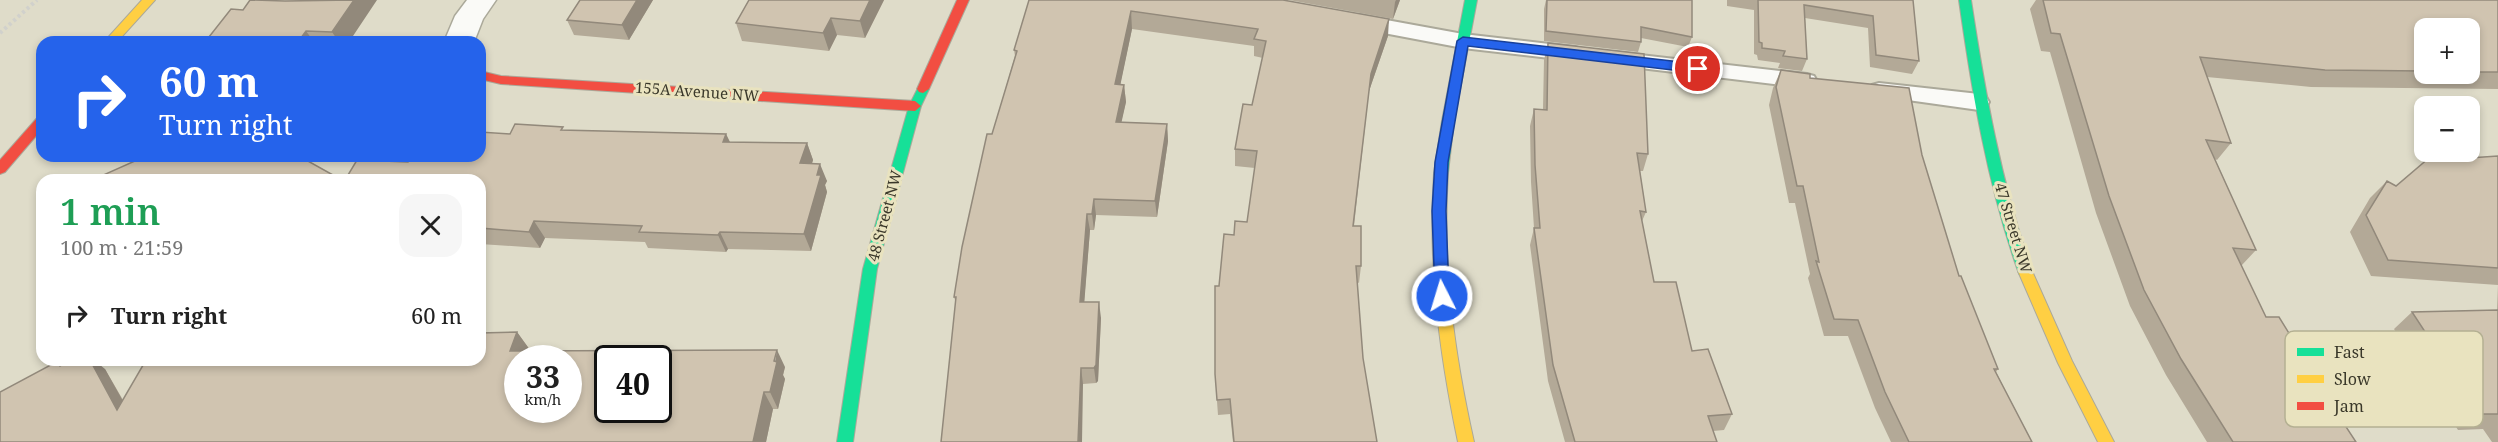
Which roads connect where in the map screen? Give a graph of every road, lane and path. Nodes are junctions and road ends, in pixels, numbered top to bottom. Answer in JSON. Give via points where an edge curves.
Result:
{"nodes":[{"id":1,"x":37,"y":0,"type":"edge"},
{"id":2,"x":149,"y":0,"type":"edge"},
{"id":3,"x":482,"y":0,"type":"edge"},
{"id":4,"x":963,"y":0,"type":"edge"},
{"id":5,"x":1471,"y":0,"type":"edge"},
{"id":6,"x":1965,"y":0,"type":"edge"},
{"id":7,"x":1345,"y":20,"type":"edge"},
{"id":8,"x":0,"y":33,"type":"edge"},
{"id":9,"x":116,"y":36,"type":"edge"},
{"id":10,"x":462,"y":36,"type":"edge"},
{"id":11,"x":1463,"y":41,"type":"junction"},
{"id":12,"x":486,"y":76,"type":"edge"},
{"id":13,"x":1827,"y":84,"type":"edge"},
{"id":14,"x":1862,"y":88,"type":"edge"},
{"id":15,"x":1979,"y":102,"type":"junction"},
{"id":16,"x":915,"y":106,"type":"junction"},
{"id":17,"x":36,"y":127,"type":"edge"},
{"id":18,"x":0,"y":169,"type":"edge"},
{"id":19,"x":845,"y":442,"type":"edge"},
{"id":20,"x":1466,"y":442,"type":"edge"},
{"id":21,"x":2106,"y":442,"type":"edge"}],
"edges":[{"from":1,"to":8,"type":"path"},
{"from":2,"to":9,"type":"street"},
{"from":3,"to":10,"type":"street"},
{"from":4,"to":16,"type":"street","name":"48 Street NW"},
{"from":5,"to":11,"type":"street"},
{"from":6,"to":15,"type":"street","name":"47 Street NW"},
{"from":7,"to":11,"type":"lane"},
{"from":11,"to":13,"type":"lane"},
{"from":11,"to":20,"type":"street","via":[[1442,162],[1439,263],[1450,359]]},
{"from":12,"to":16,"type":"street","name":"155A Avenue NW"},
{"from":14,"to":15,"type":"lane"},
{"from":15,"to":21,"type":"street","name":"47 Street NW","via":[[2008,224],[2073,381]]},
{"from":16,"to":19,"type":"street","name":"48 Street NW","via":[[870,269]]},
{"from":17,"to":18,"type":"street"}]}
